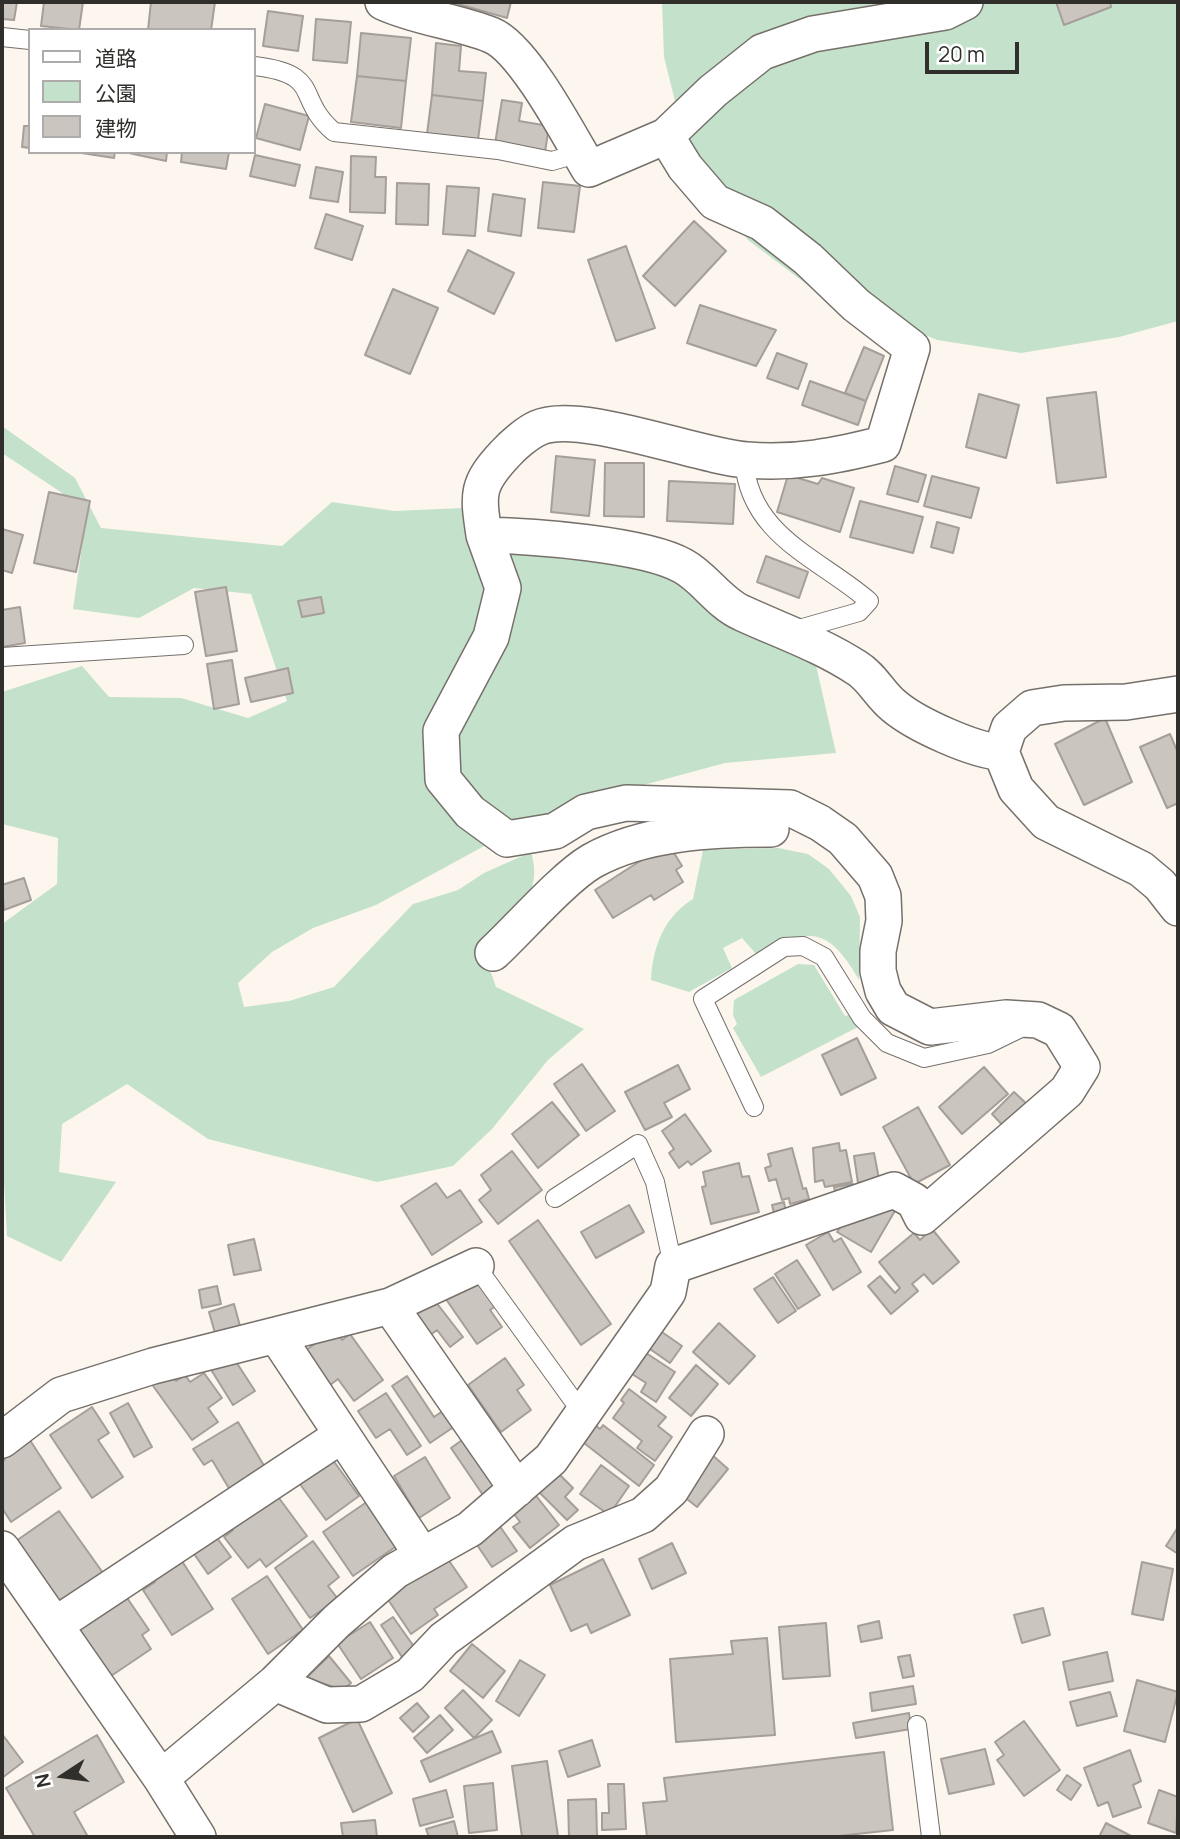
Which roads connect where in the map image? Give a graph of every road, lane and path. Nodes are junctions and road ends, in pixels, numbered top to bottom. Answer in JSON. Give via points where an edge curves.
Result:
{"nodes":[{"id":1,"x":383,"y":2,"type":"edge"},
{"id":2,"x":965,"y":2,"type":"edge"},
{"id":3,"x":2,"y":37,"type":"edge"},
{"id":4,"x":28,"y":40,"type":"edge"},
{"id":5,"x":256,"y":66,"type":"edge"},
{"id":6,"x":666,"y":136,"type":"junction"},
{"id":7,"x":579,"y":153,"type":"junction"},
{"id":8,"x":744,"y":460,"type":"junction"},
{"id":9,"x":484,"y":535,"type":"junction"},
{"id":10,"x":789,"y":632,"type":"junction"},
{"id":11,"x":184,"y":645,"type":"dead end"},
{"id":12,"x":2,"y":657,"type":"edge"},
{"id":13,"x":1178,"y":694,"type":"edge"},
{"id":14,"x":1001,"y":752,"type":"junction"},
{"id":15,"x":874,"y":876,"type":"junction"},
{"id":16,"x":1178,"y":908,"type":"edge"},
{"id":17,"x":493,"y":953,"type":"dead end"},
{"id":18,"x":1038,"y":1020,"type":"junction"},
{"id":19,"x":754,"y":1107,"type":"dead end"},
{"id":20,"x":555,"y":1198,"type":"dead end"},
{"id":21,"x":476,"y":1266,"type":"joint"},
{"id":22,"x":673,"y":1266,"type":"junction"},
{"id":23,"x":390,"y":1306,"type":"junction"},
{"id":24,"x":276,"y":1335,"type":"junction"},
{"id":25,"x":583,"y":1413,"type":"junction"},
{"id":26,"x":706,"y":1434,"type":"dead end"},
{"id":27,"x":342,"y":1435,"type":"junction"},
{"id":28,"x":2,"y":1440,"type":"edge"},
{"id":29,"x":517,"y":1489,"type":"junction"},
{"id":30,"x":2,"y":1549,"type":"edge"},
{"id":31,"x":422,"y":1555,"type":"junction"},
{"id":32,"x":55,"y":1625,"type":"junction"},
{"id":33,"x":275,"y":1684,"type":"junction"},
{"id":34,"x":917,"y":1725,"type":"dead end"},
{"id":35,"x":161,"y":1778,"type":"junction"},
{"id":36,"x":198,"y":1837,"type":"edge"},
{"id":37,"x":931,"y":1837,"type":"edge"}],
"edges":[{"from":1,"to":7,"type":"street","via":[[494,36],[523,62]]},
{"from":2,"to":6,"type":"street","via":[[945,12],[813,34],[762,52]]},
{"from":3,"to":4,"type":"lane"},
{"from":5,"to":7,"type":"lane","via":[[281,69],[303,82],[320,120],[334,132],[498,150],[552,161]]},
{"from":6,"to":7,"type":"street","via":[[589,169]]},
{"from":6,"to":8,"type":"street","via":[[715,202],[762,223],[912,348],[883,444],[817,460]]},
{"from":8,"to":9,"type":"street","via":[[569,423],[539,428],[507,451],[482,479]]},
{"from":8,"to":10,"type":"lane","via":[[746,482],[774,530],[869,601],[859,612]]},
{"from":9,"to":10,"type":"street","via":[[651,554],[684,566],[738,612]]},
{"from":9,"to":15,"type":"street","via":[[503,588],[491,637],[441,731],[443,779],[470,812],[507,839],[555,831],[586,812],[626,803],[790,808],[843,839]]},
{"from":10,"to":14,"type":"street","via":[[861,670],[894,706],[926,725],[989,752]]},
{"from":11,"to":12,"type":"lane"},
{"from":13,"to":14,"type":"street","via":[[1032,708],[1009,728]]},
{"from":14,"to":16,"type":"street","via":[[1016,789],[1046,822],[1141,869]]},
{"from":15,"to":17,"type":"street","via":[[820,840],[785,830],[736,829],[661,838],[623,847],[589,863]]},
{"from":15,"to":18,"type":"street","via":[[883,896],[878,971],[893,1008],[930,1027],[1006,1018]]},
{"from":18,"to":19,"type":"lane","via":[[988,1044],[924,1058],[887,1043],[862,1018],[824,957],[803,946],[784,947],[703,999]]},
{"from":18,"to":22,"type":"street","via":[[1059,1030],[1082,1067],[1067,1091],[922,1217],[914,1201],[894,1191]]},
{"from":20,"to":22,"type":"lane","via":[[638,1144],[655,1182]]},
{"from":21,"to":23,"type":"street"},
{"from":21,"to":25,"type":"lane"},
{"from":22,"to":25,"type":"street","via":[[668,1292]]},
{"from":23,"to":24,"type":"street"},
{"from":23,"to":29,"type":"street"},
{"from":24,"to":27,"type":"street"},
{"from":24,"to":28,"type":"street","via":[[61,1395]]},
{"from":25,"to":29,"type":"street","via":[[551,1459]]},
{"from":26,"to":33,"type":"street","via":[[671,1490],[643,1515],[575,1544],[444,1639],[410,1675],[361,1704],[327,1705]]},
{"from":27,"to":31,"type":"street"},
{"from":27,"to":32,"type":"street"},
{"from":29,"to":31,"type":"street","via":[[470,1529]]},
{"from":30,"to":32,"type":"street"},
{"from":31,"to":33,"type":"street","via":[[394,1571],[337,1621]]},
{"from":32,"to":35,"type":"street"},
{"from":33,"to":35,"type":"street"},
{"from":34,"to":37,"type":"lane"},
{"from":35,"to":36,"type":"street"}]}
